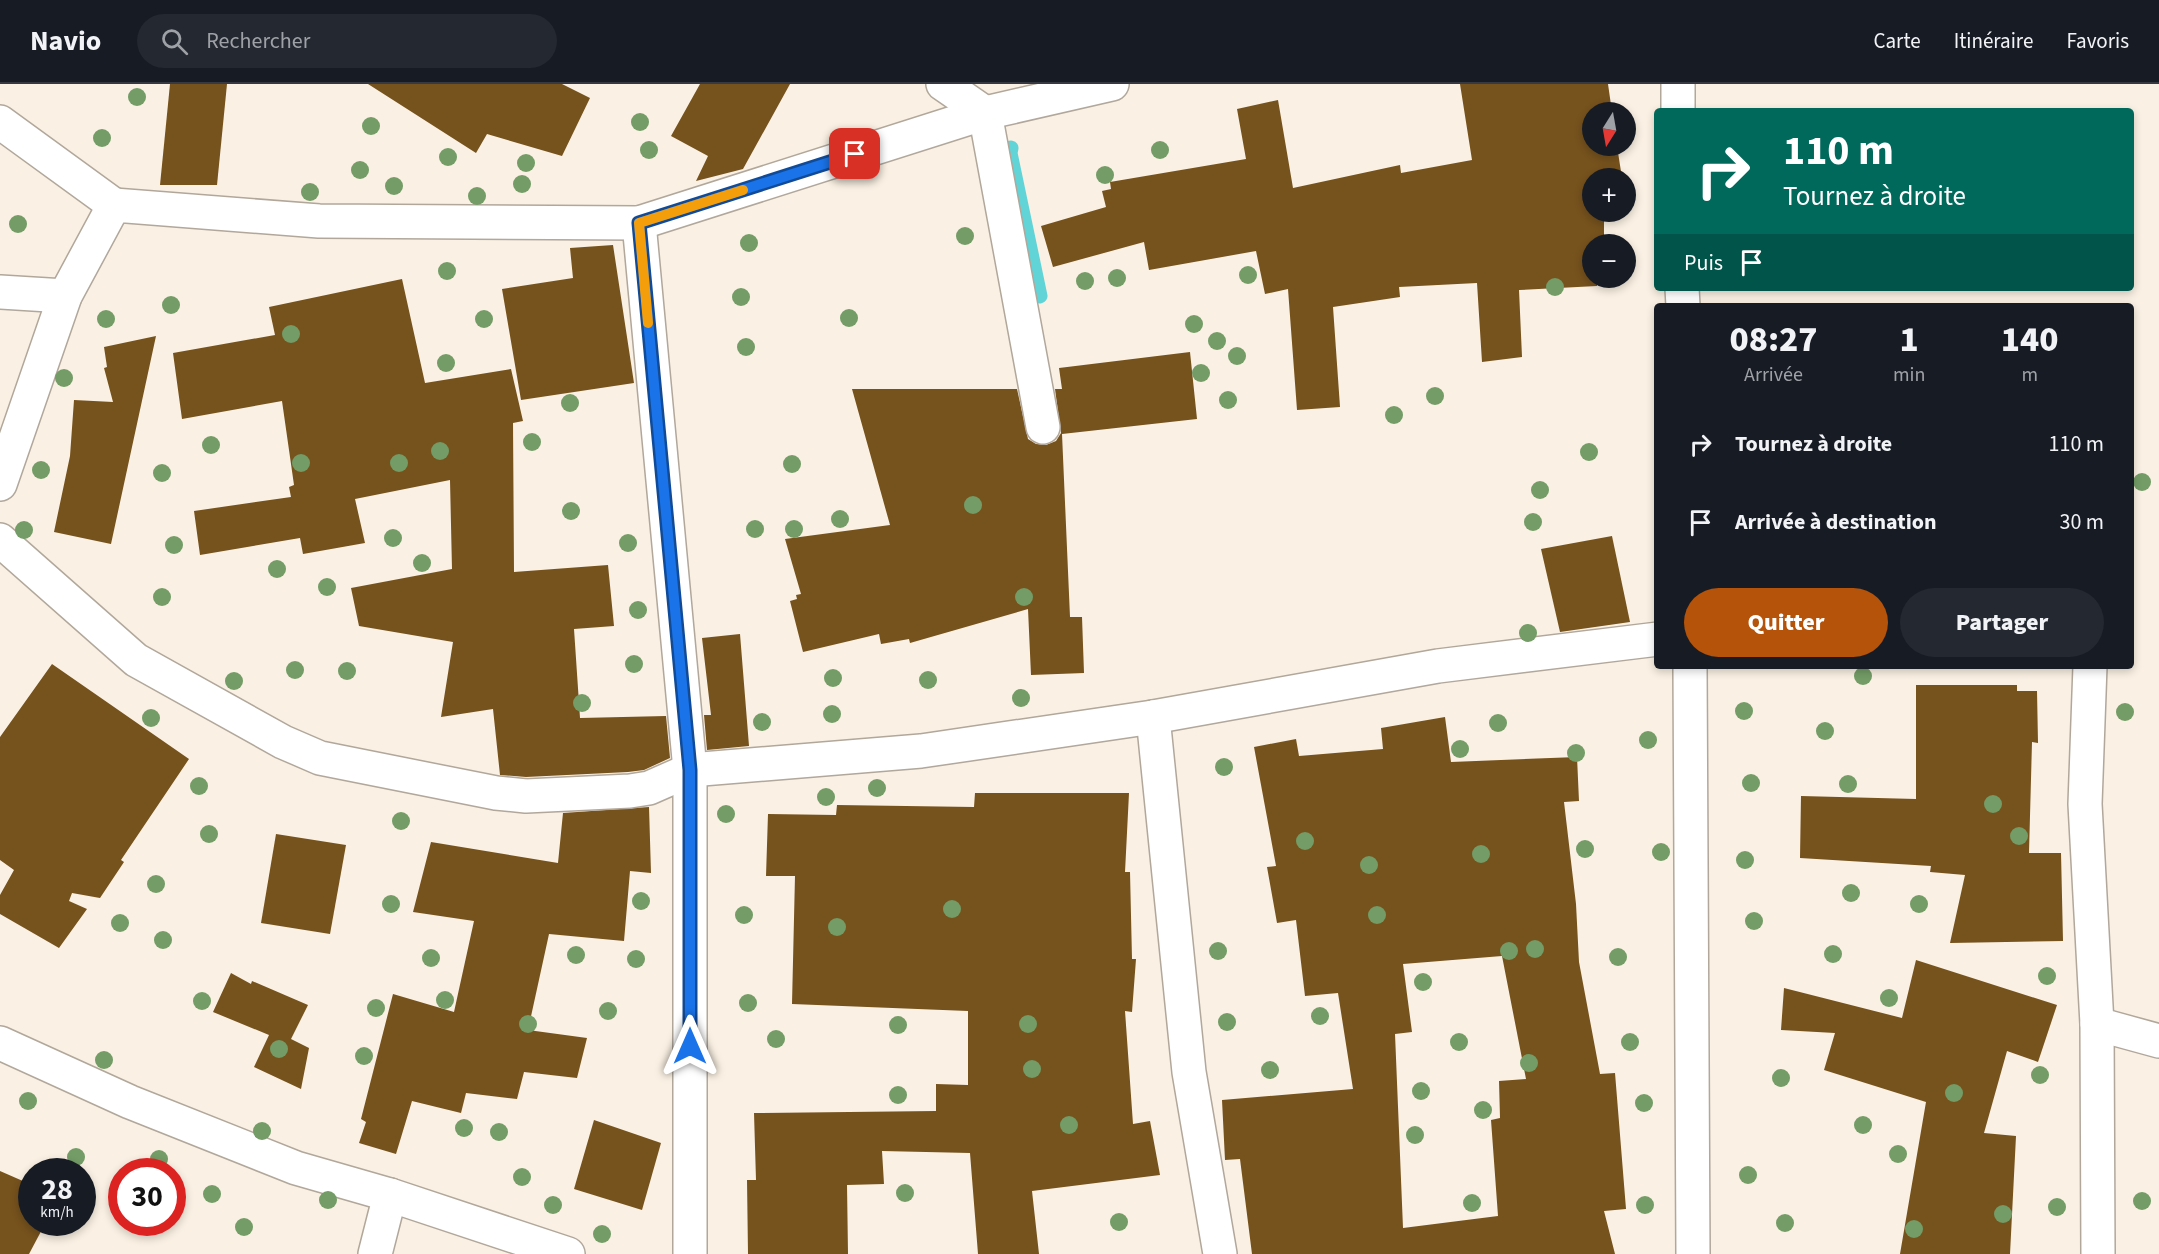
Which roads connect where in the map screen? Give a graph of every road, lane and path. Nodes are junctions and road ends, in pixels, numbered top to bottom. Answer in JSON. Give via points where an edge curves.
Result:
{"nodes":[{"id":1,"x":943,"y":84,"type":"edge"},
{"id":2,"x":1112,"y":84,"type":"edge"},
{"id":3,"x":1678,"y":84,"type":"edge"},
{"id":4,"x":1678,"y":108,"type":"edge"},
{"id":5,"x":986,"y":113,"type":"junction"},
{"id":6,"x":0,"y":122,"type":"edge"},
{"id":7,"x":114,"y":205,"type":"junction"},
{"id":8,"x":639,"y":223,"type":"junction"},
{"id":9,"x":0,"y":292,"type":"edge"},
{"id":10,"x":65,"y":296,"type":"junction"},
{"id":11,"x":1043,"y":427,"type":"dead end"},
{"id":12,"x":0,"y":484,"type":"edge"},
{"id":13,"x":0,"y":540,"type":"edge"},
{"id":14,"x":1654,"y":639,"type":"edge"},
{"id":15,"x":1690,"y":669,"type":"edge"},
{"id":16,"x":2090,"y":669,"type":"edge"},
{"id":17,"x":1153,"y":717,"type":"junction"},
{"id":18,"x":690,"y":770,"type":"junction"},
{"id":19,"x":2097,"y":1024,"type":"junction"},
{"id":20,"x":2159,"y":1041,"type":"edge"},
{"id":21,"x":0,"y":1043,"type":"edge"},
{"id":22,"x":390,"y":1195,"type":"junction"},
{"id":23,"x":375,"y":1254,"type":"edge"},
{"id":24,"x":568,"y":1254,"type":"edge"},
{"id":25,"x":690,"y":1254,"type":"edge"},
{"id":26,"x":1220,"y":1254,"type":"edge"},
{"id":27,"x":1693,"y":1254,"type":"edge"},
{"id":28,"x":2098,"y":1254,"type":"edge"}],
"edges":[{"from":1,"to":5,"type":"street"},
{"from":2,"to":5,"type":"street"},
{"from":3,"to":4,"type":"street"},
{"from":5,"to":8,"type":"street"},
{"from":5,"to":11,"type":"street"},
{"from":6,"to":7,"type":"street"},
{"from":7,"to":8,"type":"street","via":[[319,221]]},
{"from":7,"to":10,"type":"street"},
{"from":8,"to":18,"type":"street"},
{"from":9,"to":10,"type":"street"},
{"from":10,"to":12,"type":"street"},
{"from":13,"to":18,"type":"street","via":[[136,660],[283,742],[320,758],[526,796],[649,788]]},
{"from":14,"to":17,"type":"street","via":[[1438,666]]},
{"from":15,"to":27,"type":"street"},
{"from":16,"to":19,"type":"street","via":[[2085,804]]},
{"from":17,"to":18,"type":"street","via":[[921,750]]},
{"from":17,"to":26,"type":"street","via":[[1190,1072]]},
{"from":18,"to":25,"type":"street"},
{"from":19,"to":20,"type":"street"},
{"from":19,"to":28,"type":"street"},
{"from":21,"to":22,"type":"street","via":[[130,1102],[296,1168]]},
{"from":22,"to":23,"type":"street"},
{"from":22,"to":24,"type":"street"}]}
